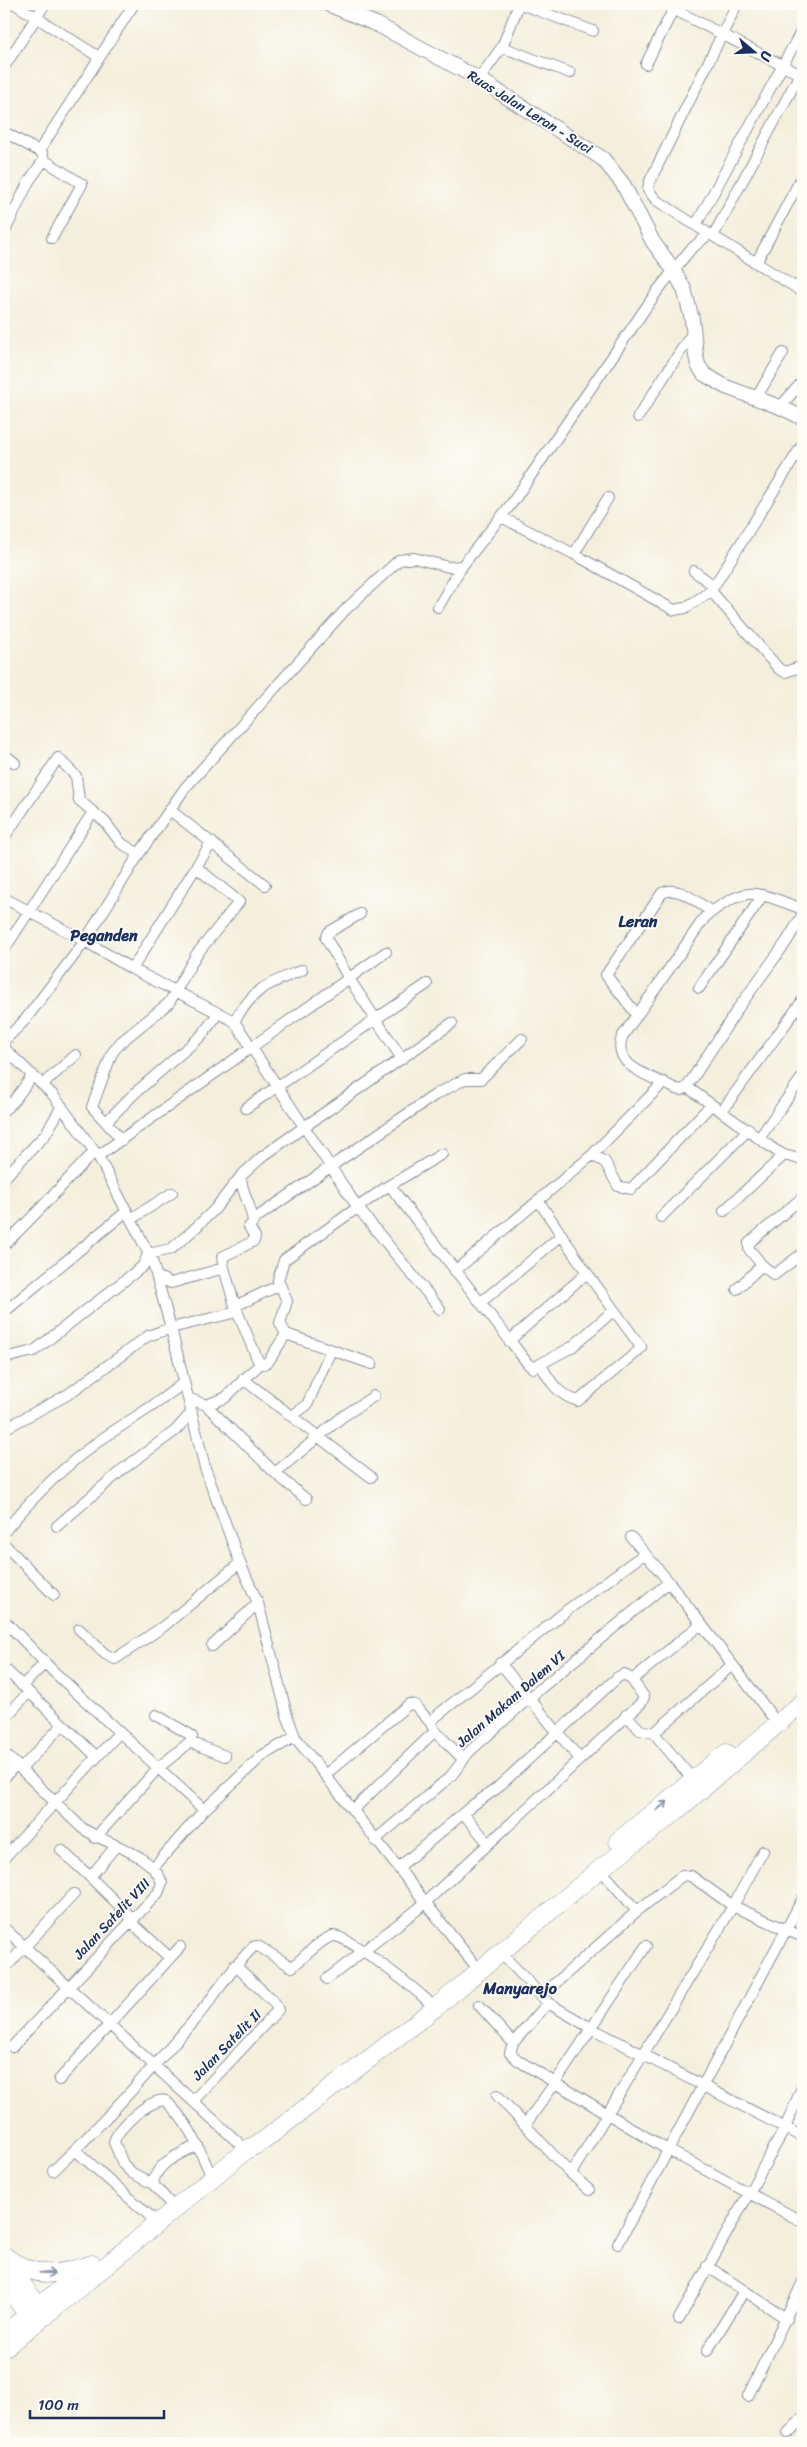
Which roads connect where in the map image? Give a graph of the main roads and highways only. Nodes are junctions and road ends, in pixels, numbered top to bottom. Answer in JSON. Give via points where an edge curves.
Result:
{"nodes":[{"id":1,"x":328,"y":4,"type":"edge"},
{"id":2,"x":803,"y":418,"type":"edge"},
{"id":3,"x":803,"y":1690,"type":"edge"},
{"id":4,"x":800,"y":1709,"type":"edge"},
{"id":5,"x":4,"y":2256,"type":"edge"},
{"id":6,"x":4,"y":2260,"type":"edge"},
{"id":7,"x":92,"y":2264,"type":"junction"},
{"id":8,"x":4,"y":2284,"type":"edge"},
{"id":9,"x":37,"y":2315,"type":"junction"},
{"id":10,"x":4,"y":2334,"type":"edge"},
{"id":11,"x":4,"y":2348,"type":"edge"}],
"edges":[{"from":1,"to":2,"type":"main road","name":"Ruas Jalan Leran - Suci","via":[[378,25],[479,79],[603,159],[623,184],[653,242],[684,289],[698,365],[704,374],[726,387]]},
{"from":7,"to":3,"type":"highway","one_way":true,"via":[[168,2201],[210,2173],[326,2079],[429,2002],[593,1861]]},
{"from":4,"to":9,"type":"highway","via":[[507,1958],[435,2008],[263,2141],[246,2150]]},
{"from":5,"to":7,"type":"highway","one_way":true,"via":[[36,2273],[63,2273]]},
{"from":6,"to":9,"type":"highway"},
{"from":7,"to":9,"type":"highway"},
{"from":8,"to":9,"type":"highway"},
{"from":9,"to":10,"type":"highway"},
{"from":9,"to":11,"type":"highway"}]}
